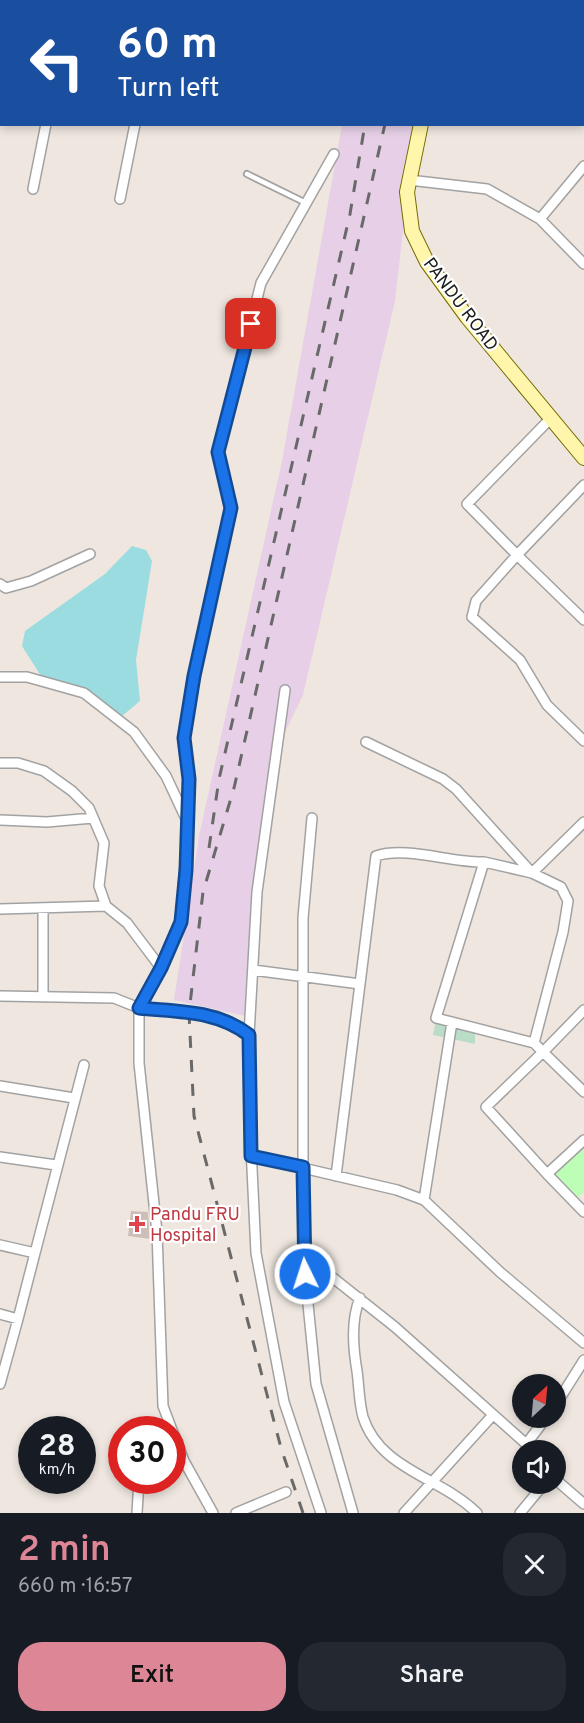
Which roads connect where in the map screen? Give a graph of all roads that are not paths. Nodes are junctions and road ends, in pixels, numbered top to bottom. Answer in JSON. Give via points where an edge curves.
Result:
{"nodes":[{"id":1,"x":46,"y":126,"type":"edge"},
{"id":2,"x":135,"y":126,"type":"edge"},
{"id":3,"x":421,"y":126,"type":"edge"},
{"id":4,"x":334,"y":153,"type":"dead end"},
{"id":5,"x":584,"y":166,"type":"edge"},
{"id":6,"x":248,"y":174,"type":"dead end"},
{"id":7,"x":410,"y":180,"type":"junction"},
{"id":8,"x":33,"y":189,"type":"dead end"},
{"id":9,"x":120,"y":199,"type":"dead end"},
{"id":10,"x":306,"y":203,"type":"junction"},
{"id":11,"x":540,"y":219,"type":"junction"},
{"id":12,"x":584,"y":264,"type":"edge"},
{"id":13,"x":551,"y":418,"type":"junction"},
{"id":14,"x":584,"y":458,"type":"edge"},
{"id":15,"x":584,"y":485,"type":"edge"},
{"id":16,"x":90,"y":555,"type":"dead end"},
{"id":17,"x":517,"y":555,"type":"junction"},
{"id":18,"x":0,"y":584,"type":"edge"},
{"id":19,"x":584,"y":620,"type":"edge"},
{"id":20,"x":0,"y":678,"type":"edge"},
{"id":21,"x":285,"y":690,"type":"dead end"},
{"id":22,"x":584,"y":741,"type":"edge"},
{"id":23,"x":366,"y":742,"type":"dead end"},
{"id":24,"x":0,"y":764,"type":"edge"},
{"id":25,"x":93,"y":818,"type":"junction"},
{"id":26,"x":312,"y":818,"type":"dead end"},
{"id":27,"x":0,"y":820,"type":"edge"},
{"id":28,"x":584,"y":822,"type":"edge"},
{"id":29,"x":188,"y":823,"type":"junction"},
{"id":30,"x":484,"y":862,"type":"junction"},
{"id":31,"x":532,"y":873,"type":"junction"},
{"id":32,"x":106,"y":906,"type":"junction"},
{"id":33,"x":0,"y":909,"type":"edge"},
{"id":34,"x":43,"y":909,"type":"junction"},
{"id":35,"x":161,"y":968,"type":"junction"},
{"id":36,"x":252,"y":970,"type":"junction"},
{"id":37,"x":303,"y":976,"type":"junction"},
{"id":38,"x":360,"y":984,"type":"junction"},
{"id":39,"x":0,"y":996,"type":"edge"},
{"id":40,"x":43,"y":996,"type":"junction"},
{"id":41,"x":139,"y":1008,"type":"junction"},
{"id":42,"x":584,"y":1010,"type":"edge"},
{"id":43,"x":452,"y":1022,"type":"junction"},
{"id":44,"x":249,"y":1035,"type":"junction"},
{"id":45,"x":534,"y":1043,"type":"junction"},
{"id":46,"x":543,"y":1052,"type":"junction"},
{"id":47,"x":84,"y":1065,"type":"dead end"},
{"id":48,"x":0,"y":1086,"type":"edge"},
{"id":49,"x":584,"y":1092,"type":"edge"},
{"id":50,"x":74,"y":1098,"type":"junction"},
{"id":51,"x":584,"y":1140,"type":"edge"},
{"id":52,"x":251,"y":1156,"type":"junction"},
{"id":53,"x":0,"y":1157,"type":"edge"},
{"id":54,"x":56,"y":1166,"type":"junction"},
{"id":55,"x":303,"y":1167,"type":"junction"},
{"id":56,"x":547,"y":1174,"type":"junction"},
{"id":57,"x":336,"y":1176,"type":"junction"},
{"id":58,"x":424,"y":1200,"type":"junction"},
{"id":59,"x":582,"y":1205,"type":"edge"},
{"id":60,"x":0,"y":1245,"type":"edge"},
{"id":61,"x":35,"y":1253,"type":"junction"},
{"id":62,"x":303,"y":1254,"type":"junction"},
{"id":63,"x":360,"y":1298,"type":"junction"},
{"id":64,"x":0,"y":1314,"type":"edge"},
{"id":65,"x":18,"y":1319,"type":"junction"},
{"id":66,"x":584,"y":1343,"type":"edge"},
{"id":67,"x":584,"y":1360,"type":"edge"},
{"id":68,"x":0,"y":1384,"type":"edge"},
{"id":69,"x":566,"y":1389,"type":"edge"},
{"id":70,"x":167,"y":1416,"type":"edge"},
{"id":71,"x":492,"y":1416,"type":"junction"},
{"id":72,"x":521,"y":1440,"type":"edge"},
{"id":73,"x":186,"y":1465,"type":"edge"},
{"id":74,"x":433,"y":1480,"type":"junction"},
{"id":75,"x":566,"y":1488,"type":"edge"},
{"id":76,"x":286,"y":1492,"type":"dead end"},
{"id":77,"x":138,"y":1494,"type":"edge"},
{"id":78,"x":536,"y":1494,"type":"edge"},
{"id":79,"x":584,"y":1504,"type":"edge"},
{"id":80,"x":137,"y":1513,"type":"edge"},
{"id":81,"x":213,"y":1513,"type":"edge"},
{"id":82,"x":236,"y":1513,"type":"edge"},
{"id":83,"x":321,"y":1513,"type":"edge"},
{"id":84,"x":353,"y":1513,"type":"edge"},
{"id":85,"x":404,"y":1513,"type":"edge"},
{"id":86,"x":477,"y":1513,"type":"edge"},
{"id":87,"x":520,"y":1513,"type":"edge"}],
"edges":[{"from":1,"to":8,"type":"street"},
{"from":2,"to":9,"type":"street"},
{"from":3,"to":7,"type":"street","name":"PANDU ROAD"},
{"from":4,"to":10,"type":"street"},
{"from":5,"to":11,"type":"street"},
{"from":6,"to":10,"type":"lane"},
{"from":7,"to":11,"type":"street","via":[[487,189]]},
{"from":7,"to":13,"type":"street","name":"PANDU ROAD","via":[[407,192],[412,231],[427,262]]},
{"from":10,"to":29,"type":"street","via":[[261,283],[218,452],[231,508],[184,738],[189,779]]},
{"from":11,"to":12,"type":"street"},
{"from":13,"to":14,"type":"street","name":"PANDU ROAD"},
{"from":13,"to":17,"type":"street","via":[[467,504]]},
{"from":15,"to":17,"type":"street"},
{"from":16,"to":18,"type":"street","via":[[31,581],[6,588]]},
{"from":17,"to":19,"type":"street"},
{"from":17,"to":22,"type":"street","via":[[476,601],[472,616],[520,660],[547,705]]},
{"from":20,"to":29,"type":"street","via":[[27,677],[84,693],[134,732],[166,776]]},
{"from":21,"to":36,"type":"street","via":[[257,892]]},
{"from":23,"to":31,"type":"street","via":[[456,789]]},
{"from":24,"to":25,"type":"street","via":[[18,763],[44,771],[72,791]]},
{"from":25,"to":27,"type":"street","via":[[47,822]]},
{"from":25,"to":32,"type":"street","via":[[104,843],[99,886]]},
{"from":26,"to":37,"type":"street","via":[[303,918]]},
{"from":28,"to":31,"type":"street"},
{"from":29,"to":35,"type":"street","via":[[181,922]]},
{"from":30,"to":31,"type":"street"},
{"from":30,"to":38,"type":"street","via":[[402,854],[376,856]]},
{"from":30,"to":43,"type":"street","via":[[436,1018]]},
{"from":31,"to":45,"type":"street","via":[[561,887],[568,901]]},
{"from":32,"to":34,"type":"street"},
{"from":32,"to":35,"type":"street","via":[[127,923]]},
{"from":33,"to":34,"type":"street"},
{"from":34,"to":40,"type":"street"},
{"from":35,"to":41,"type":"street"},
{"from":36,"to":37,"type":"street"},
{"from":36,"to":44,"type":"street"},
{"from":37,"to":38,"type":"street"},
{"from":37,"to":55,"type":"street"},
{"from":38,"to":57,"type":"street"},
{"from":39,"to":40,"type":"street"},
{"from":40,"to":41,"type":"street","via":[[114,998]]},
{"from":41,"to":44,"type":"street","via":[[216,1016]]},
{"from":41,"to":70,"type":"street","via":[[140,1063],[157,1232],[163,1406]]},
{"from":42,"to":46,"type":"street"},
{"from":43,"to":45,"type":"street"},
{"from":43,"to":58,"type":"street"},
{"from":44,"to":52,"type":"street"},
{"from":45,"to":46,"type":"street"},
{"from":46,"to":49,"type":"street"},
{"from":46,"to":56,"type":"street","via":[[486,1107]]},
{"from":47,"to":50,"type":"street"},
{"from":48,"to":50,"type":"street"},
{"from":50,"to":54,"type":"street"},
{"from":51,"to":56,"type":"street"},
{"from":52,"to":55,"type":"street"},
{"from":52,"to":83,"type":"street","via":[[256,1253],[282,1391]]},
{"from":53,"to":54,"type":"street"},
{"from":54,"to":61,"type":"street"},
{"from":55,"to":57,"type":"street"},
{"from":55,"to":62,"type":"street"},
{"from":56,"to":59,"type":"street"},
{"from":57,"to":58,"type":"street"},
{"from":58,"to":66,"type":"street","via":[[500,1272]]},
{"from":60,"to":61,"type":"street"},
{"from":61,"to":65,"type":"street"},
{"from":62,"to":63,"type":"street"},
{"from":62,"to":84,"type":"street","via":[[316,1384]]},
{"from":63,"to":71,"type":"street"},
{"from":63,"to":74,"type":"street","via":[[354,1311],[363,1417],[378,1445],[404,1469]]},
{"from":64,"to":65,"type":"street"},
{"from":65,"to":68,"type":"street"},
{"from":67,"to":69,"type":"street"},
{"from":71,"to":72,"type":"street"},
{"from":71,"to":74,"type":"street"},
{"from":73,"to":81,"type":"street"},
{"from":74,"to":85,"type":"street"},
{"from":74,"to":86,"type":"street"},
{"from":75,"to":79,"type":"street"},
{"from":76,"to":82,"type":"street"},
{"from":77,"to":80,"type":"street"},
{"from":78,"to":87,"type":"street"}]}
